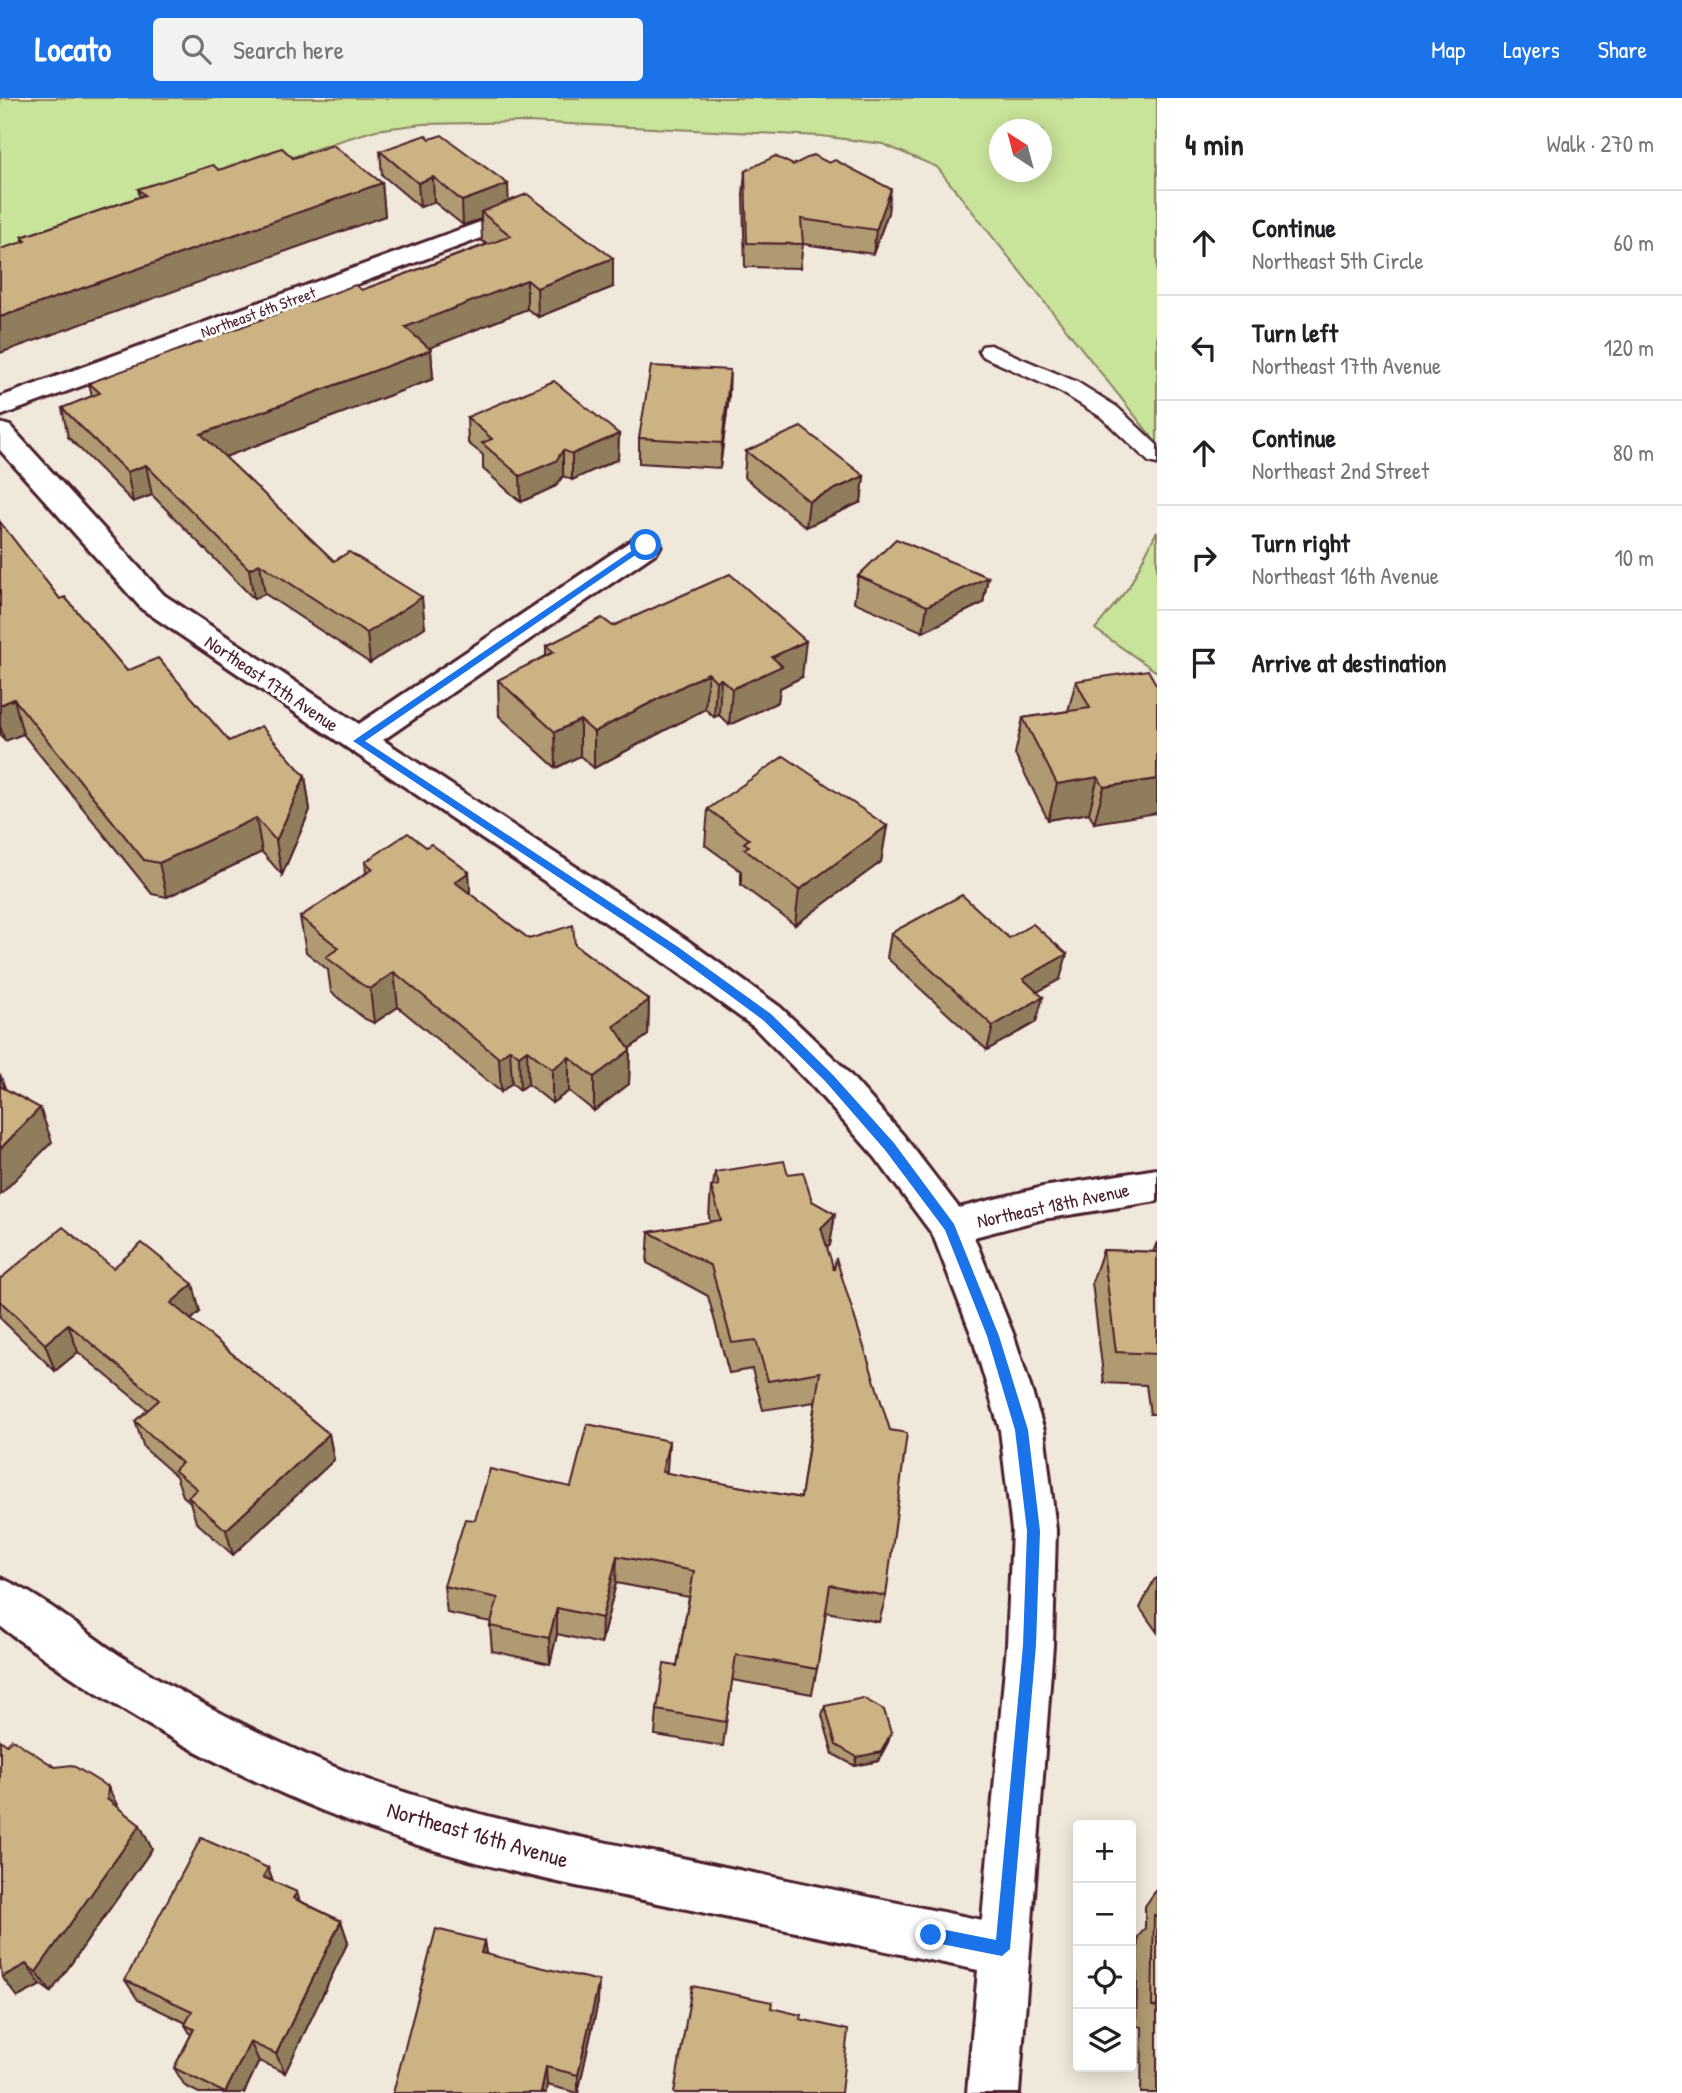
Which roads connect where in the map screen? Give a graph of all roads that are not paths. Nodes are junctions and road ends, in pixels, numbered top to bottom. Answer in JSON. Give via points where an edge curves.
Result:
{"nodes":[{"id":1,"x":516,"y":217,"type":"edge"},
{"id":2,"x":990,"y":351,"type":"dead end"},
{"id":3,"x":0,"y":407,"type":"edge"},
{"id":4,"x":0,"y":432,"type":"edge"},
{"id":5,"x":1157,"y":457,"type":"edge"},
{"id":6,"x":646,"y":545,"type":"dead end"},
{"id":7,"x":358,"y":741,"type":"junction"},
{"id":8,"x":1157,"y":1185,"type":"edge"},
{"id":9,"x":950,"y":1227,"type":"junction"},
{"id":10,"x":0,"y":1599,"type":"edge"},
{"id":11,"x":1002,"y":1949,"type":"junction"},
{"id":12,"x":993,"y":2093,"type":"edge"}],
"edges":[{"from":1,"to":3,"type":"street","name":"Northeast 6th Street"},
{"from":2,"to":5,"type":"lane","via":[[1069,387],[1109,412]]},
{"from":4,"to":7,"type":"street","name":"Northeast 17th Avenue","via":[[153,602]]},
{"from":6,"to":7,"type":"street"},
{"from":7,"to":9,"type":"street","name":"Northeast 17th Avenue","via":[[674,950],[767,1017],[890,1146]]},
{"from":8,"to":9,"type":"street","name":"Northeast 18th Avenue","via":[[1043,1203]]},
{"from":9,"to":11,"type":"street","name":"Northeast 17th Avenue","via":[[993,1336],[1022,1430],[1034,1531],[1030,1645]]},
{"from":10,"to":11,"type":"street","name":"Northeast 16th Avenue","via":[[96,1668],[185,1720],[317,1783],[421,1821],[530,1853]]},
{"from":11,"to":12,"type":"street","name":"Northeast 17th Avenue"}]}
